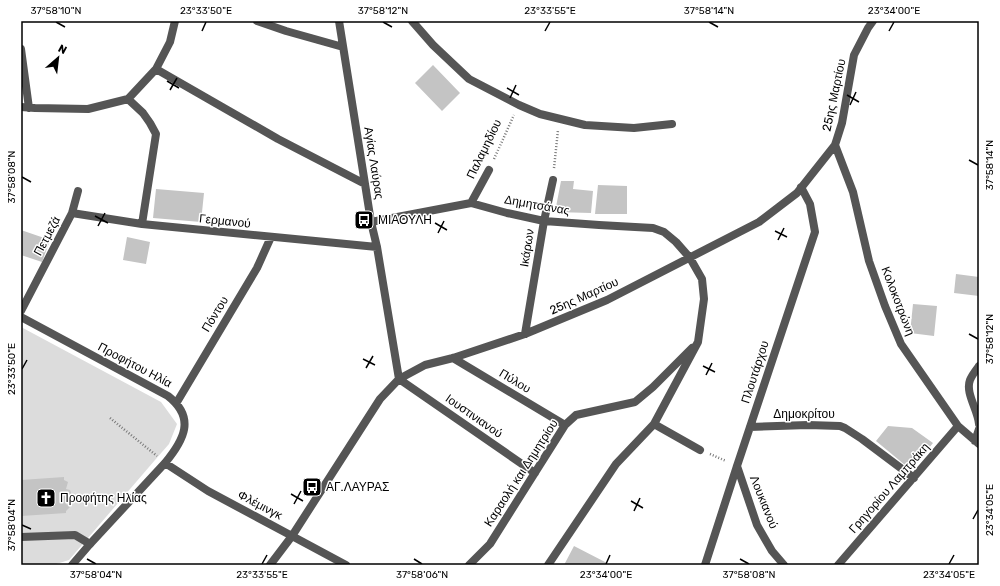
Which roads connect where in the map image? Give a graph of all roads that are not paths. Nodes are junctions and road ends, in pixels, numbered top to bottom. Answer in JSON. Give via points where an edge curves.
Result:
{"nodes":[{"id":1,"x":175,"y":21,"type":"edge"},
{"id":2,"x":257,"y":21,"type":"edge"},
{"id":3,"x":339,"y":21,"type":"edge"},
{"id":4,"x":412,"y":21,"type":"edge"},
{"id":5,"x":873,"y":21,"type":"edge"},
{"id":6,"x":343,"y":47,"type":"junction"},
{"id":7,"x":21,"y":48,"type":"edge"},
{"id":8,"x":156,"y":69,"type":"junction"},
{"id":9,"x":128,"y":99,"type":"junction"},
{"id":10,"x":25,"y":107,"type":"edge"},
{"id":11,"x":672,"y":124,"type":"dead end"},
{"id":12,"x":835,"y":145,"type":"junction"},
{"id":13,"x":489,"y":170,"type":"road end"},
{"id":14,"x":553,"y":180,"type":"road end"},
{"id":15,"x":365,"y":184,"type":"junction"},
{"id":16,"x":801,"y":187,"type":"junction"},
{"id":17,"x":78,"y":191,"type":"dead end"},
{"id":18,"x":471,"y":203,"type":"junction"},
{"id":19,"x":72,"y":213,"type":"junction"},
{"id":20,"x":544,"y":221,"type":"junction"},
{"id":21,"x":371,"y":222,"type":"junction"},
{"id":22,"x":142,"y":224,"type":"junction"},
{"id":23,"x":271,"y":237,"type":"junction"},
{"id":24,"x":377,"y":248,"type":"junction"},
{"id":25,"x":690,"y":258,"type":"junction"},
{"id":26,"x":21,"y":311,"type":"edge"},
{"id":27,"x":21,"y":317,"type":"edge"},
{"id":28,"x":525,"y":334,"type":"junction"},
{"id":29,"x":698,"y":342,"type":"junction"},
{"id":30,"x":453,"y":358,"type":"junction"},
{"id":31,"x":979,"y":366,"type":"edge"},
{"id":32,"x":399,"y":379,"type":"junction"},
{"id":33,"x":177,"y":402,"type":"junction"},
{"id":34,"x":654,"y":424,"type":"junction"},
{"id":35,"x":979,"y":424,"type":"edge"},
{"id":36,"x":564,"y":425,"type":"junction"},
{"id":37,"x":958,"y":426,"type":"junction"},
{"id":38,"x":750,"y":427,"type":"junction"},
{"id":39,"x":979,"y":429,"type":"edge"},
{"id":40,"x":977,"y":443,"type":"edge"},
{"id":41,"x":700,"y":450,"type":"road end"},
{"id":42,"x":165,"y":463,"type":"junction"},
{"id":43,"x":737,"y":466,"type":"junction"},
{"id":44,"x":535,"y":473,"type":"junction"},
{"id":45,"x":914,"y":478,"type":"junction"},
{"id":46,"x":292,"y":536,"type":"junction"},
{"id":47,"x":21,"y":537,"type":"edge"},
{"id":48,"x":90,"y":544,"type":"junction"},
{"id":49,"x":72,"y":565,"type":"edge"},
{"id":50,"x":270,"y":565,"type":"edge"},
{"id":51,"x":346,"y":565,"type":"edge"},
{"id":52,"x":469,"y":565,"type":"edge"},
{"id":53,"x":548,"y":565,"type":"edge"},
{"id":54,"x":706,"y":565,"type":"edge"},
{"id":55,"x":784,"y":565,"type":"edge"},
{"id":56,"x":838,"y":565,"type":"edge"}],
"edges":[{"from":1,"to":8,"type":"street","via":[[170,42]]},
{"from":2,"to":6,"type":"street"},
{"from":3,"to":6,"type":"street","name":"Αγίας Λαύρας"},
{"from":4,"to":11,"type":"street","via":[[469,79],[540,114],[585,125],[634,128]]},
{"from":5,"to":12,"type":"street","name":"25ης Μαρτίου","via":[[854,55],[842,123]]},
{"from":6,"to":15,"type":"street","name":"Αγίας Λαύρας"},
{"from":7,"to":10,"type":"street"},
{"from":8,"to":9,"type":"street"},
{"from":8,"to":15,"type":"street","via":[[278,139]]},
{"from":9,"to":10,"type":"street","via":[[88,109]]},
{"from":9,"to":22,"type":"street","via":[[143,113],[156,134]]},
{"from":12,"to":16,"type":"street","name":"25ης Μαρτίου"},
{"from":12,"to":37,"type":"street","name":"Κολοκοτρώνη","via":[[853,192],[870,261],[901,344]]},
{"from":13,"to":18,"type":"street","name":"Παλαμηδίου"},
{"from":14,"to":20,"type":"street","name":"Ικάρων"},
{"from":15,"to":21,"type":"street","name":"Αγίας Λαύρας"},
{"from":16,"to":25,"type":"street","name":"25ης Μαρτίου","via":[[797,193],[759,222]]},
{"from":16,"to":38,"type":"street","name":"Πλουτάρχου","via":[[810,204],[815,232]]},
{"from":17,"to":19,"type":"street","name":"Πετμεζά"},
{"from":18,"to":20,"type":"street","name":"Δημητσάνας"},
{"from":18,"to":21,"type":"street","name":"Δημητσάνας"},
{"from":19,"to":22,"type":"street","name":"Γερμανού"},
{"from":19,"to":26,"type":"street","name":"Πετμεζά"},
{"from":20,"to":25,"type":"street","name":"Δημητσάνας","via":[[653,228],[664,232]]},
{"from":20,"to":28,"type":"street","name":"Ικάρων"},
{"from":21,"to":24,"type":"street","name":"Αγίας Λαύρας"},
{"from":22,"to":23,"type":"street","name":"Γερμανού"},
{"from":23,"to":24,"type":"street","name":"Γερμανού"},
{"from":23,"to":33,"type":"street","name":"Πόντου","via":[[257,268]]},
{"from":24,"to":32,"type":"street","name":"Αγίας Λαύρας"},
{"from":25,"to":28,"type":"street","name":"25ης Μαρτίου","via":[[607,300]]},
{"from":25,"to":29,"type":"street","via":[[702,279],[704,299]]},
{"from":27,"to":33,"type":"street","name":"Προφήτου Ηλία"},
{"from":28,"to":30,"type":"street","name":"25ης Μαρτίου"},
{"from":29,"to":34,"type":"street"},
{"from":29,"to":36,"type":"street","name":"Καραολή και Δημητρίου","via":[[635,402],[576,415]]},
{"from":30,"to":32,"type":"street","name":"25ης Μαρτίου","via":[[425,365]]},
{"from":30,"to":36,"type":"street","name":"Πύλου"},
{"from":31,"to":35,"type":"street","via":[[970,380],[969,391]]},
{"from":32,"to":44,"type":"street","name":"Ιουστινιανού"},
{"from":32,"to":46,"type":"street","name":"25ης Μαρτίου","via":[[380,399]]},
{"from":33,"to":42,"type":"street","name":"Προφήτου Ηλία","via":[[185,419],[184,429],[178,446]]},
{"from":34,"to":41,"type":"street"},
{"from":34,"to":53,"type":"street","via":[[616,464]]},
{"from":36,"to":44,"type":"street","name":"Καραολή και Δημητρίου"},
{"from":37,"to":40,"type":"street","name":"Κολοκοτρώνη"},
{"from":37,"to":45,"type":"street","name":"Γρηγορίου Λαμπράκη"},
{"from":38,"to":43,"type":"street","name":"Πλουτάρχου"},
{"from":38,"to":45,"type":"street","name":"Δημοκρίτου","via":[[808,424],[840,426],[862,438]]},
{"from":39,"to":40,"type":"street"},
{"from":42,"to":46,"type":"street","name":"Φλέμινγκ","via":[[208,491]]},
{"from":42,"to":48,"type":"street","name":"Προφήτου Ηλία"},
{"from":43,"to":54,"type":"street","name":"Πλουτάρχου"},
{"from":43,"to":55,"type":"street","name":"Λουκιανού","via":[[757,525],[772,551]]},
{"from":44,"to":52,"type":"street","name":"Καραολή και Δημητρίου","via":[[490,544]]},
{"from":45,"to":56,"type":"street","name":"Γρηγορίου Λαμπράκη"},
{"from":46,"to":50,"type":"street","name":"25ης Μαρτίου"},
{"from":46,"to":51,"type":"street","name":"Φλέμινγκ"},
{"from":47,"to":48,"type":"street","via":[[75,535]]},
{"from":48,"to":49,"type":"street","name":"Προφήτου Ηλία"}]}
